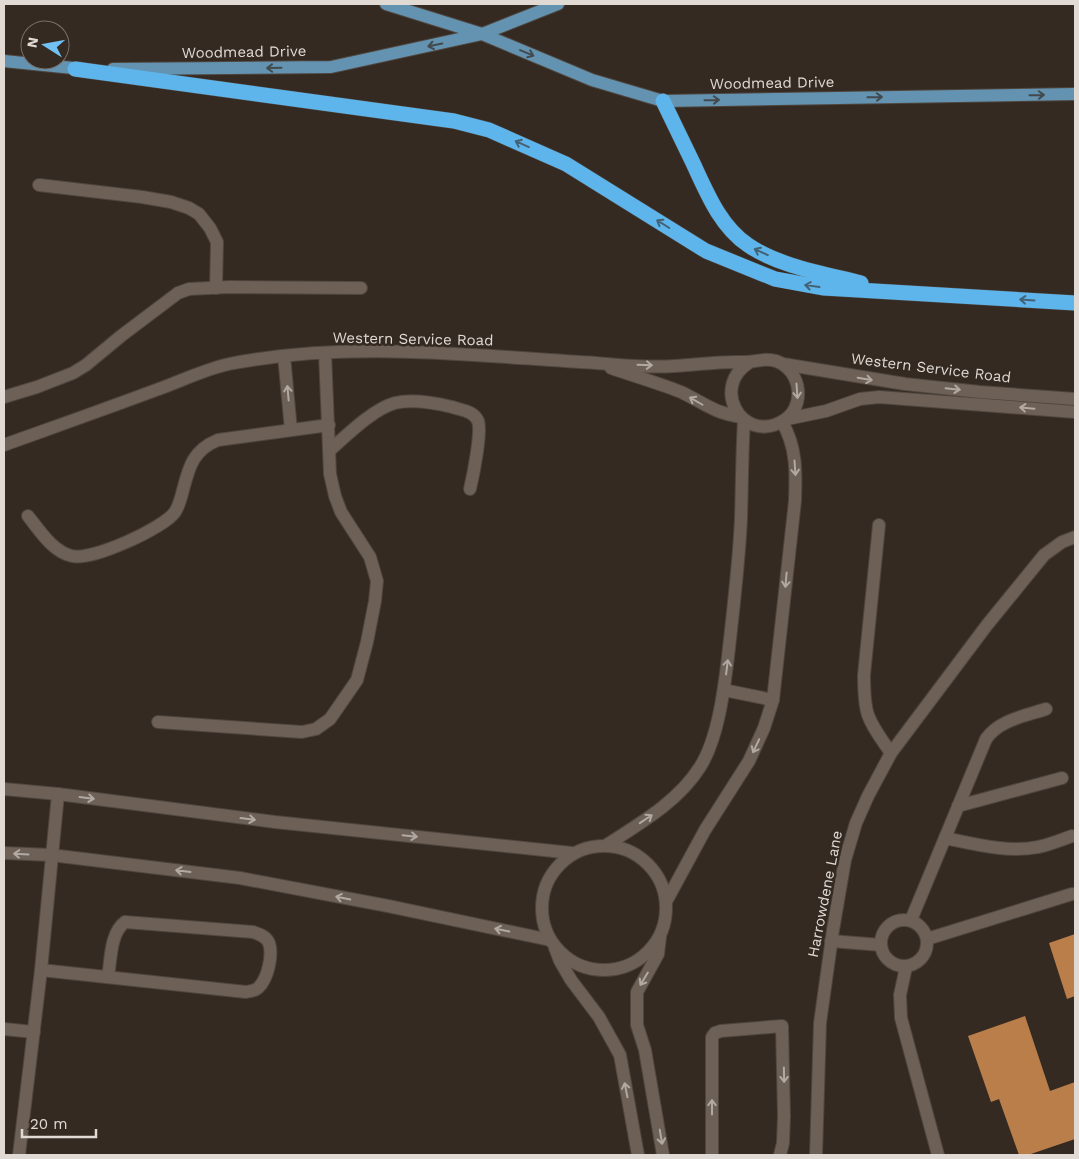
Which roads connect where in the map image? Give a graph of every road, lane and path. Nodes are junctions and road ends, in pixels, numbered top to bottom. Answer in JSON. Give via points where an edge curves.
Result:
{"nodes":[{"id":1,"x":386,"y":4,"type":"edge"},
{"id":2,"x":558,"y":4,"type":"edge"},
{"id":3,"x":482,"y":34,"type":"junction"},
{"id":4,"x":4,"y":61,"type":"edge"},
{"id":5,"x":75,"y":70,"type":"junction"},
{"id":6,"x":1071,"y":94,"type":"edge"},
{"id":7,"x":663,"y":101,"type":"junction"},
{"id":8,"x":39,"y":185,"type":"dead end"},
{"id":9,"x":216,"y":288,"type":"junction"},
{"id":10,"x":361,"y":288,"type":"dead end"},
{"id":11,"x":892,"y":291,"type":"junction"},
{"id":12,"x":1075,"y":303,"type":"edge"},
{"id":13,"x":325,"y":353,"type":"junction"},
{"id":14,"x":284,"y":356,"type":"junction"},
{"id":15,"x":750,"y":362,"type":"junction"},
{"id":16,"x":596,"y":364,"type":"junction"},
{"id":17,"x":783,"y":364,"type":"junction"},
{"id":18,"x":4,"y":397,"type":"edge"},
{"id":19,"x":1075,"y":399,"type":"edge"},
{"id":20,"x":1075,"y":412,"type":"edge"},
{"id":21,"x":743,"y":418,"type":"junction"},
{"id":22,"x":784,"y":420,"type":"junction"},
{"id":23,"x":328,"y":425,"type":"junction"},
{"id":24,"x":291,"y":430,"type":"junction"},
{"id":25,"x":4,"y":445,"type":"edge"},
{"id":26,"x":330,"y":450,"type":"junction"},
{"id":27,"x":470,"y":489,"type":"dead end"},
{"id":28,"x":28,"y":516,"type":"dead end"},
{"id":29,"x":879,"y":525,"type":"dead end"},
{"id":30,"x":1075,"y":537,"type":"edge"},
{"id":31,"x":724,"y":690,"type":"junction"},
{"id":32,"x":773,"y":700,"type":"junction"},
{"id":33,"x":1046,"y":709,"type":"dead end"},
{"id":34,"x":158,"y":722,"type":"dead end"},
{"id":35,"x":891,"y":753,"type":"junction"},
{"id":36,"x":1062,"y":778,"type":"dead end"},
{"id":37,"x":4,"y":789,"type":"edge"},
{"id":38,"x":58,"y":794,"type":"junction"},
{"id":39,"x":958,"y":806,"type":"junction"},
{"id":40,"x":1072,"y":836,"type":"dead end"},
{"id":41,"x":945,"y":838,"type":"junction"},
{"id":42,"x":605,"y":846,"type":"junction"},
{"id":43,"x":4,"y":853,"type":"edge"},
{"id":44,"x":572,"y":853,"type":"junction"},
{"id":45,"x":51,"y":856,"type":"junction"},
{"id":46,"x":1072,"y":894,"type":"dead end"},
{"id":47,"x":667,"y":900,"type":"junction"},
{"id":48,"x":911,"y":920,"type":"junction"},
{"id":49,"x":660,"y":935,"type":"junction"},
{"id":50,"x":927,"y":939,"type":"junction"},
{"id":51,"x":831,"y":941,"type":"junction"},
{"id":52,"x":552,"y":943,"type":"junction"},
{"id":53,"x":881,"y":945,"type":"junction"},
{"id":54,"x":906,"y":967,"type":"junction"},
{"id":55,"x":41,"y":970,"type":"junction"},
{"id":56,"x":108,"y":977,"type":"junction"},
{"id":57,"x":4,"y":1029,"type":"edge"},
{"id":58,"x":34,"y":1032,"type":"junction"},
{"id":59,"x":19,"y":1155,"type":"edge"},
{"id":60,"x":638,"y":1155,"type":"edge"},
{"id":61,"x":663,"y":1155,"type":"edge"},
{"id":62,"x":712,"y":1155,"type":"edge"},
{"id":63,"x":780,"y":1155,"type":"edge"},
{"id":64,"x":816,"y":1155,"type":"edge"},
{"id":65,"x":938,"y":1155,"type":"edge"}],
"edges":[{"from":1,"to":3,"type":"main road","name":"Woodmead Drive"},
{"from":2,"to":3,"type":"main road","name":"Woodmead Drive"},
{"from":3,"to":5,"type":"main road","name":"Woodmead Drive","one_way":true,"via":[[332,67]]},
{"from":3,"to":7,"type":"main road","name":"Woodmead Drive","one_way":true,"via":[[592,80]]},
{"from":4,"to":5,"type":"main road","name":"Woodmead Drive"},
{"from":11,"to":5,"type":"highway","one_way":true,"via":[[824,288],[775,279],[706,251],[566,164],[489,130],[454,121]]},
{"from":7,"to":6,"type":"main road","name":"Woodmead Drive","one_way":true},
{"from":11,"to":7,"type":"highway","one_way":true,"via":[[790,265],[748,245],[714,206]]},
{"from":8,"to":9,"type":"street","via":[[142,197],[189,208],[205,221],[217,242]]},
{"from":9,"to":10,"type":"street"},
{"from":9,"to":18,"type":"street","via":[[189,289],[178,293],[86,365]]},
{"from":12,"to":11,"type":"highway","one_way":true},
{"from":13,"to":14,"type":"street","name":"Western Service Road"},
{"from":13,"to":16,"type":"street","name":"Western Service Road","via":[[446,354]]},
{"from":13,"to":23,"type":"street"},
{"from":24,"to":14,"type":"street","one_way":true},
{"from":14,"to":25,"type":"street","name":"Western Service Road","via":[[227,364]]},
{"from":16,"to":15,"type":"street","name":"Western Service Road","one_way":true,"via":[[671,366]]},
{"from":15,"to":17,"type":"street","via":[[767,359]]},
{"from":15,"to":21,"type":"street","via":[[740,370],[731,388],[734,407]]},
{"from":21,"to":16,"type":"street","name":"Western Service Road","one_way":true,"via":[[721,413],[674,390]]},
{"from":17,"to":19,"type":"street","name":"Western Service Road","one_way":true,"via":[[905,384]]},
{"from":17,"to":22,"type":"street","one_way":true,"via":[[795,378],[799,395],[793,412]]},
{"from":20,"to":22,"type":"street","name":"Western Service Road","one_way":true,"via":[[879,396]]},
{"from":21,"to":22,"type":"street","via":[[763,427]]},
{"from":31,"to":21,"type":"street","one_way":true,"via":[[741,519]]},
{"from":22,"to":32,"type":"street","one_way":true,"via":[[793,445],[795,502]]},
{"from":23,"to":24,"type":"street"},
{"from":23,"to":26,"type":"street"},
{"from":24,"to":28,"type":"street","via":[[218,440],[207,445],[193,460],[177,510],[170,518],[109,550],[73,557],[52,545]]},
{"from":26,"to":27,"type":"street","via":[[394,403],[423,402],[462,410],[475,416],[479,427]]},
{"from":26,"to":34,"type":"street","via":[[330,474],[335,496],[341,512],[370,557],[377,581],[368,642],[357,680],[330,720],[316,729],[302,732]]},
{"from":29,"to":35,"type":"street","via":[[864,684],[867,713]]},
{"from":30,"to":35,"type":"street","name":"Harrowdene Lane","via":[[1044,555]]},
{"from":31,"to":32,"type":"street"},
{"from":42,"to":31,"type":"street","one_way":true,"via":[[650,817],[685,786],[701,766],[714,732]]},
{"from":32,"to":47,"type":"street","one_way":true,"via":[[749,761],[705,830]]},
{"from":33,"to":39,"type":"street","via":[[1002,724],[991,732]]},
{"from":35,"to":51,"type":"street","name":"Harrowdene Lane","via":[[856,823],[845,860]]},
{"from":36,"to":39,"type":"street"},
{"from":37,"to":38,"type":"street"},
{"from":38,"to":44,"type":"street","one_way":true,"via":[[275,822]]},
{"from":38,"to":45,"type":"street"},
{"from":39,"to":41,"type":"street"},
{"from":40,"to":41,"type":"street","via":[[1037,848],[991,847]]},
{"from":41,"to":48,"type":"street"},
{"from":42,"to":44,"type":"street","via":[[596,845]]},
{"from":42,"to":47,"type":"street","via":[[620,847],[637,854],[651,866]]},
{"from":45,"to":43,"type":"street","one_way":true},
{"from":44,"to":52,"type":"street","via":[[546,884],[542,904],[544,925]]},
{"from":52,"to":45,"type":"street","one_way":true,"via":[[388,906],[240,878]]},
{"from":45,"to":55,"type":"street"},
{"from":46,"to":50,"type":"street"},
{"from":47,"to":49,"type":"street","via":[[665,924]]},
{"from":48,"to":50,"type":"street","via":[[926,932]]},
{"from":48,"to":53,"type":"street","via":[[902,919],[886,928]]},
{"from":49,"to":52,"type":"street","via":[[655,945],[638,961],[614,970],[589,969],[573,963]]},
{"from":49,"to":61,"type":"street","one_way":true,"via":[[658,954],[637,992],[636,1012]]},
{"from":50,"to":54,"type":"street","via":[[927,950],[922,958]]},
{"from":51,"to":53,"type":"street"},
{"from":51,"to":64,"type":"street","name":"Harrowdene Lane","via":[[819,1028]]},
{"from":60,"to":52,"type":"street","one_way":true,"via":[[620,1055],[599,1017],[571,980]]},
{"from":53,"to":54,"type":"street","via":[[889,961]]},
{"from":54,"to":65,"type":"street","via":[[900,995],[901,1018]]},
{"from":55,"to":56,"type":"street"},
{"from":55,"to":58,"type":"street"},
{"from":56,"to":56,"type":"street","via":[[251,991],[258,988],[264,979],[270,952],[268,942],[253,932],[125,922],[115,934]]},
{"from":57,"to":58,"type":"street"},
{"from":58,"to":59,"type":"street"},
{"from":62,"to":63,"type":"street","one_way":true,"via":[[713,1035],[720,1031],[782,1026],[784,1116]]}]}
